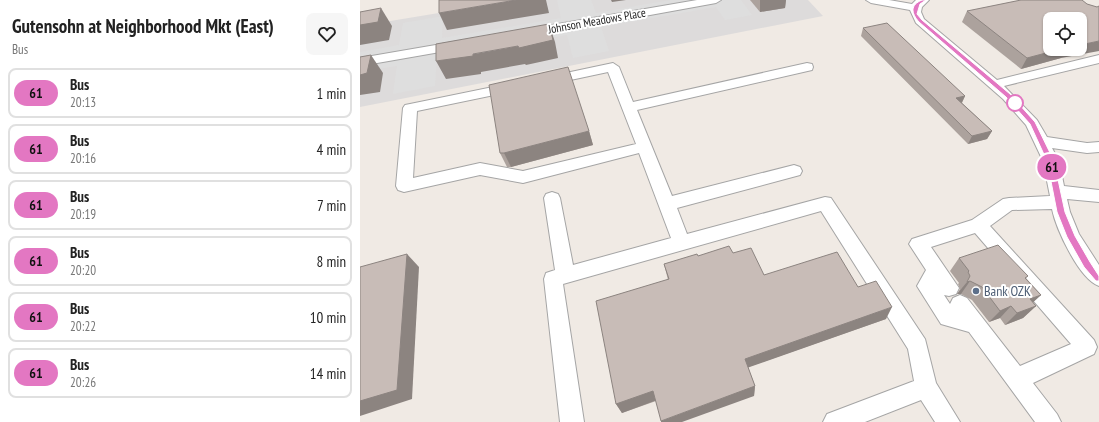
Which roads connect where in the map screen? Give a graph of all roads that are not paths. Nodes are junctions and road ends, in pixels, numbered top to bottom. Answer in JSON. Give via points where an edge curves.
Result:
{"nodes":[{"id":1,"x":716,"y":0,"type":"edge"},
{"id":2,"x":871,"y":0,"type":"edge"},
{"id":3,"x":919,"y":4,"type":"edge"},
{"id":4,"x":515,"y":35,"type":"edge"},
{"id":5,"x":468,"y":43,"type":"edge"},
{"id":6,"x":1099,"y":59,"type":"edge"},
{"id":7,"x":360,"y":62,"type":"edge"},
{"id":8,"x":807,"y":67,"type":"dead end"},
{"id":9,"x":995,"y":84,"type":"junction"},
{"id":10,"x":629,"y":107,"type":"junction"},
{"id":11,"x":1043,"y":142,"type":"junction"},
{"id":12,"x":644,"y":147,"type":"junction"},
{"id":13,"x":1099,"y":147,"type":"edge"},
{"id":14,"x":794,"y":171,"type":"dead end"},
{"id":15,"x":1099,"y":196,"type":"edge"},
{"id":16,"x":1058,"y":197,"type":"junction"},
{"id":17,"x":552,"y":198,"type":"dead end"},
{"id":18,"x":667,"y":204,"type":"junction"},
{"id":19,"x":978,"y":225,"type":"junction"},
{"id":20,"x":682,"y":243,"type":"junction"},
{"id":21,"x":936,"y":270,"type":"junction"},
{"id":22,"x":565,"y":276,"type":"junction"},
{"id":23,"x":1099,"y":278,"type":"edge"},
{"id":24,"x":949,"y":288,"type":"dead end"},
{"id":25,"x":960,"y":304,"type":"dead end"},
{"id":26,"x":974,"y":324,"type":"junction"},
{"id":27,"x":1016,"y":379,"type":"junction"},
{"id":28,"x":926,"y":387,"type":"junction"},
{"id":29,"x":572,"y":422,"type":"edge"},
{"id":30,"x":835,"y":422,"type":"edge"},
{"id":31,"x":948,"y":422,"type":"edge"},
{"id":32,"x":1049,"y":422,"type":"edge"}],
"edges":[{"from":1,"to":4,"type":"street","name":"Johnson Meadows Place"},
{"from":2,"to":3,"type":"street"},
{"from":3,"to":9,"type":"street","via":[[915,14],[920,21]]},
{"from":5,"to":7,"type":"street"},
{"from":6,"to":9,"type":"street"},
{"from":8,"to":10,"type":"street"},
{"from":9,"to":11,"type":"street","via":[[1022,110]]},
{"from":10,"to":12,"type":"street"},
{"from":10,"to":12,"type":"street","via":[[613,67],[410,108],[404,186],[480,169],[523,177]]},
{"from":11,"to":13,"type":"street"},
{"from":11,"to":16,"type":"street","via":[[1051,161]]},
{"from":12,"to":18,"type":"street"},
{"from":14,"to":18,"type":"street"},
{"from":15,"to":16,"type":"street"},
{"from":16,"to":19,"type":"street","via":[[1009,204]]},
{"from":16,"to":23,"type":"street","via":[[1071,237],[1087,264]]},
{"from":17,"to":22,"type":"street"},
{"from":18,"to":20,"type":"street"},
{"from":19,"to":21,"type":"street","via":[[918,244]]},
{"from":19,"to":27,"type":"street","via":[[1086,347]]},
{"from":20,"to":22,"type":"street"},
{"from":20,"to":28,"type":"street","via":[[825,203],[918,346]]},
{"from":21,"to":24,"type":"street"},
{"from":21,"to":26,"type":"street","via":[[927,286],[948,317]]},
{"from":22,"to":29,"type":"street","via":[[554,279]]},
{"from":25,"to":26,"type":"street"},
{"from":26,"to":27,"type":"street"},
{"from":27,"to":32,"type":"street"},
{"from":28,"to":30,"type":"street"},
{"from":28,"to":31,"type":"street"}]}
